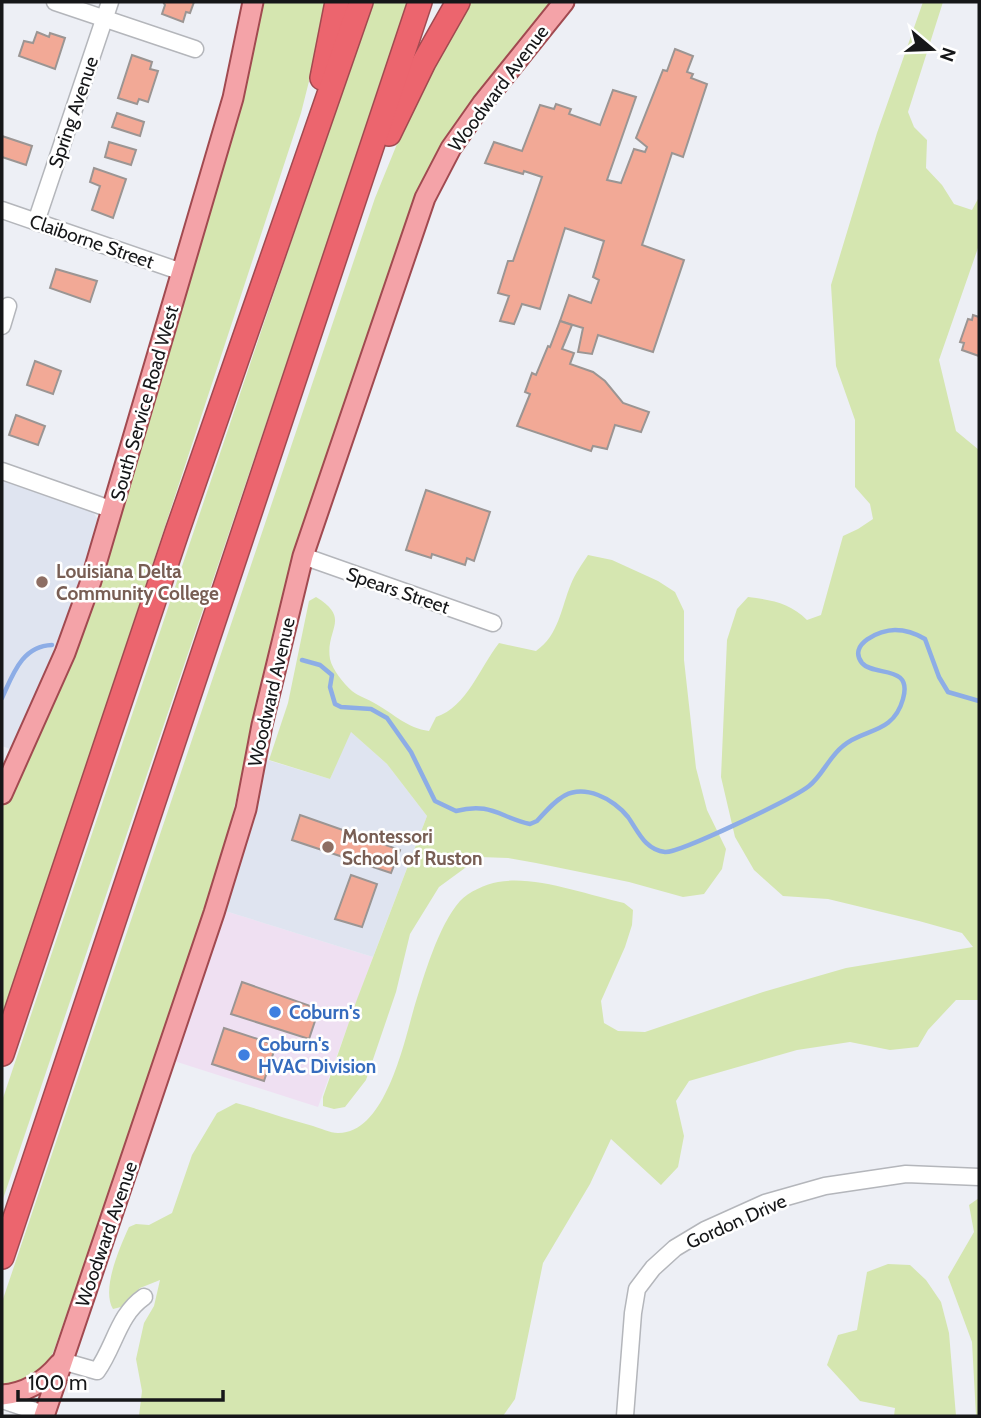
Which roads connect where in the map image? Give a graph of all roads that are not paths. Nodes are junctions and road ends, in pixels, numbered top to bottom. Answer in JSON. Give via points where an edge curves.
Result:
{"nodes":[{"id":1,"x":55,"y":2,"type":"edge"},
{"id":2,"x":110,"y":2,"type":"edge"},
{"id":3,"x":253,"y":2,"type":"edge"},
{"id":4,"x":337,"y":2,"type":"edge"},
{"id":5,"x":360,"y":2,"type":"edge"},
{"id":6,"x":420,"y":2,"type":"edge"},
{"id":7,"x":458,"y":2,"type":"edge"},
{"id":8,"x":564,"y":2,"type":"edge"},
{"id":9,"x":104,"y":19,"type":"junction"},
{"id":10,"x":195,"y":49,"type":"dead end"},
{"id":11,"x":297,"y":189,"type":"junction"},
{"id":12,"x":2,"y":210,"type":"edge"},
{"id":13,"x":36,"y":222,"type":"junction"},
{"id":14,"x":333,"y":262,"type":"junction"},
{"id":15,"x":182,"y":272,"type":"junction"},
{"id":16,"x":8,"y":306,"type":"dead end"},
{"id":17,"x":2,"y":326,"type":"edge"},
{"id":18,"x":2,"y":471,"type":"edge"},
{"id":19,"x":113,"y":510,"type":"junction"},
{"id":20,"x":303,"y":556,"type":"junction"},
{"id":21,"x":493,"y":623,"type":"dead end"},
{"id":22,"x":2,"y":794,"type":"edge"},
{"id":23,"x":2,"y":1054,"type":"edge"},
{"id":24,"x":979,"y":1177,"type":"edge"},
{"id":25,"x":2,"y":1257,"type":"edge"},
{"id":26,"x":144,"y":1297,"type":"dead end"},
{"id":27,"x":62,"y":1361,"type":"junction"},
{"id":28,"x":2,"y":1397,"type":"edge"},
{"id":29,"x":44,"y":1415,"type":"edge"},
{"id":30,"x":625,"y":1416,"type":"edge"}],
"edges":[{"from":1,"to":9,"type":"street"},
{"from":2,"to":9,"type":"street","name":"Spring Avenue"},
{"from":3,"to":15,"type":"main road","name":"South Service Road West","via":[[233,98]]},
{"from":4,"to":11,"type":"highway"},
{"from":5,"to":11,"type":"highway"},
{"from":6,"to":14,"type":"highway"},
{"from":7,"to":14,"type":"highway","via":[[391,127]]},
{"from":8,"to":20,"type":"main road","name":"Woodward Avenue","via":[[482,104],[451,148],[425,198]]},
{"from":9,"to":10,"type":"street"},
{"from":9,"to":13,"type":"street","name":"Spring Avenue"},
{"from":11,"to":23,"type":"highway"},
{"from":12,"to":13,"type":"street","name":"Claiborne Street"},
{"from":13,"to":15,"type":"street","name":"Claiborne Street"},
{"from":14,"to":25,"type":"highway"},
{"from":15,"to":19,"type":"main road","name":"South Service Road West"},
{"from":16,"to":17,"type":"street"},
{"from":18,"to":19,"type":"street"},
{"from":19,"to":22,"type":"main road","name":"South Service Road West","via":[[65,653]]},
{"from":20,"to":21,"type":"street","name":"Spears Street"},
{"from":20,"to":27,"type":"main road","name":"Woodward Avenue","via":[[246,809]]},
{"from":24,"to":30,"type":"street","name":"Gordon Drive","via":[[906,1174],[825,1186],[765,1203],[675,1248],[637,1289]]},
{"from":26,"to":27,"type":"street","via":[[122,1318],[97,1371]]},
{"from":27,"to":28,"type":"main road","via":[[41,1382]]},
{"from":27,"to":29,"type":"main road","name":"Woodward Avenue"},
{"from":28,"to":29,"type":"street"}]}
